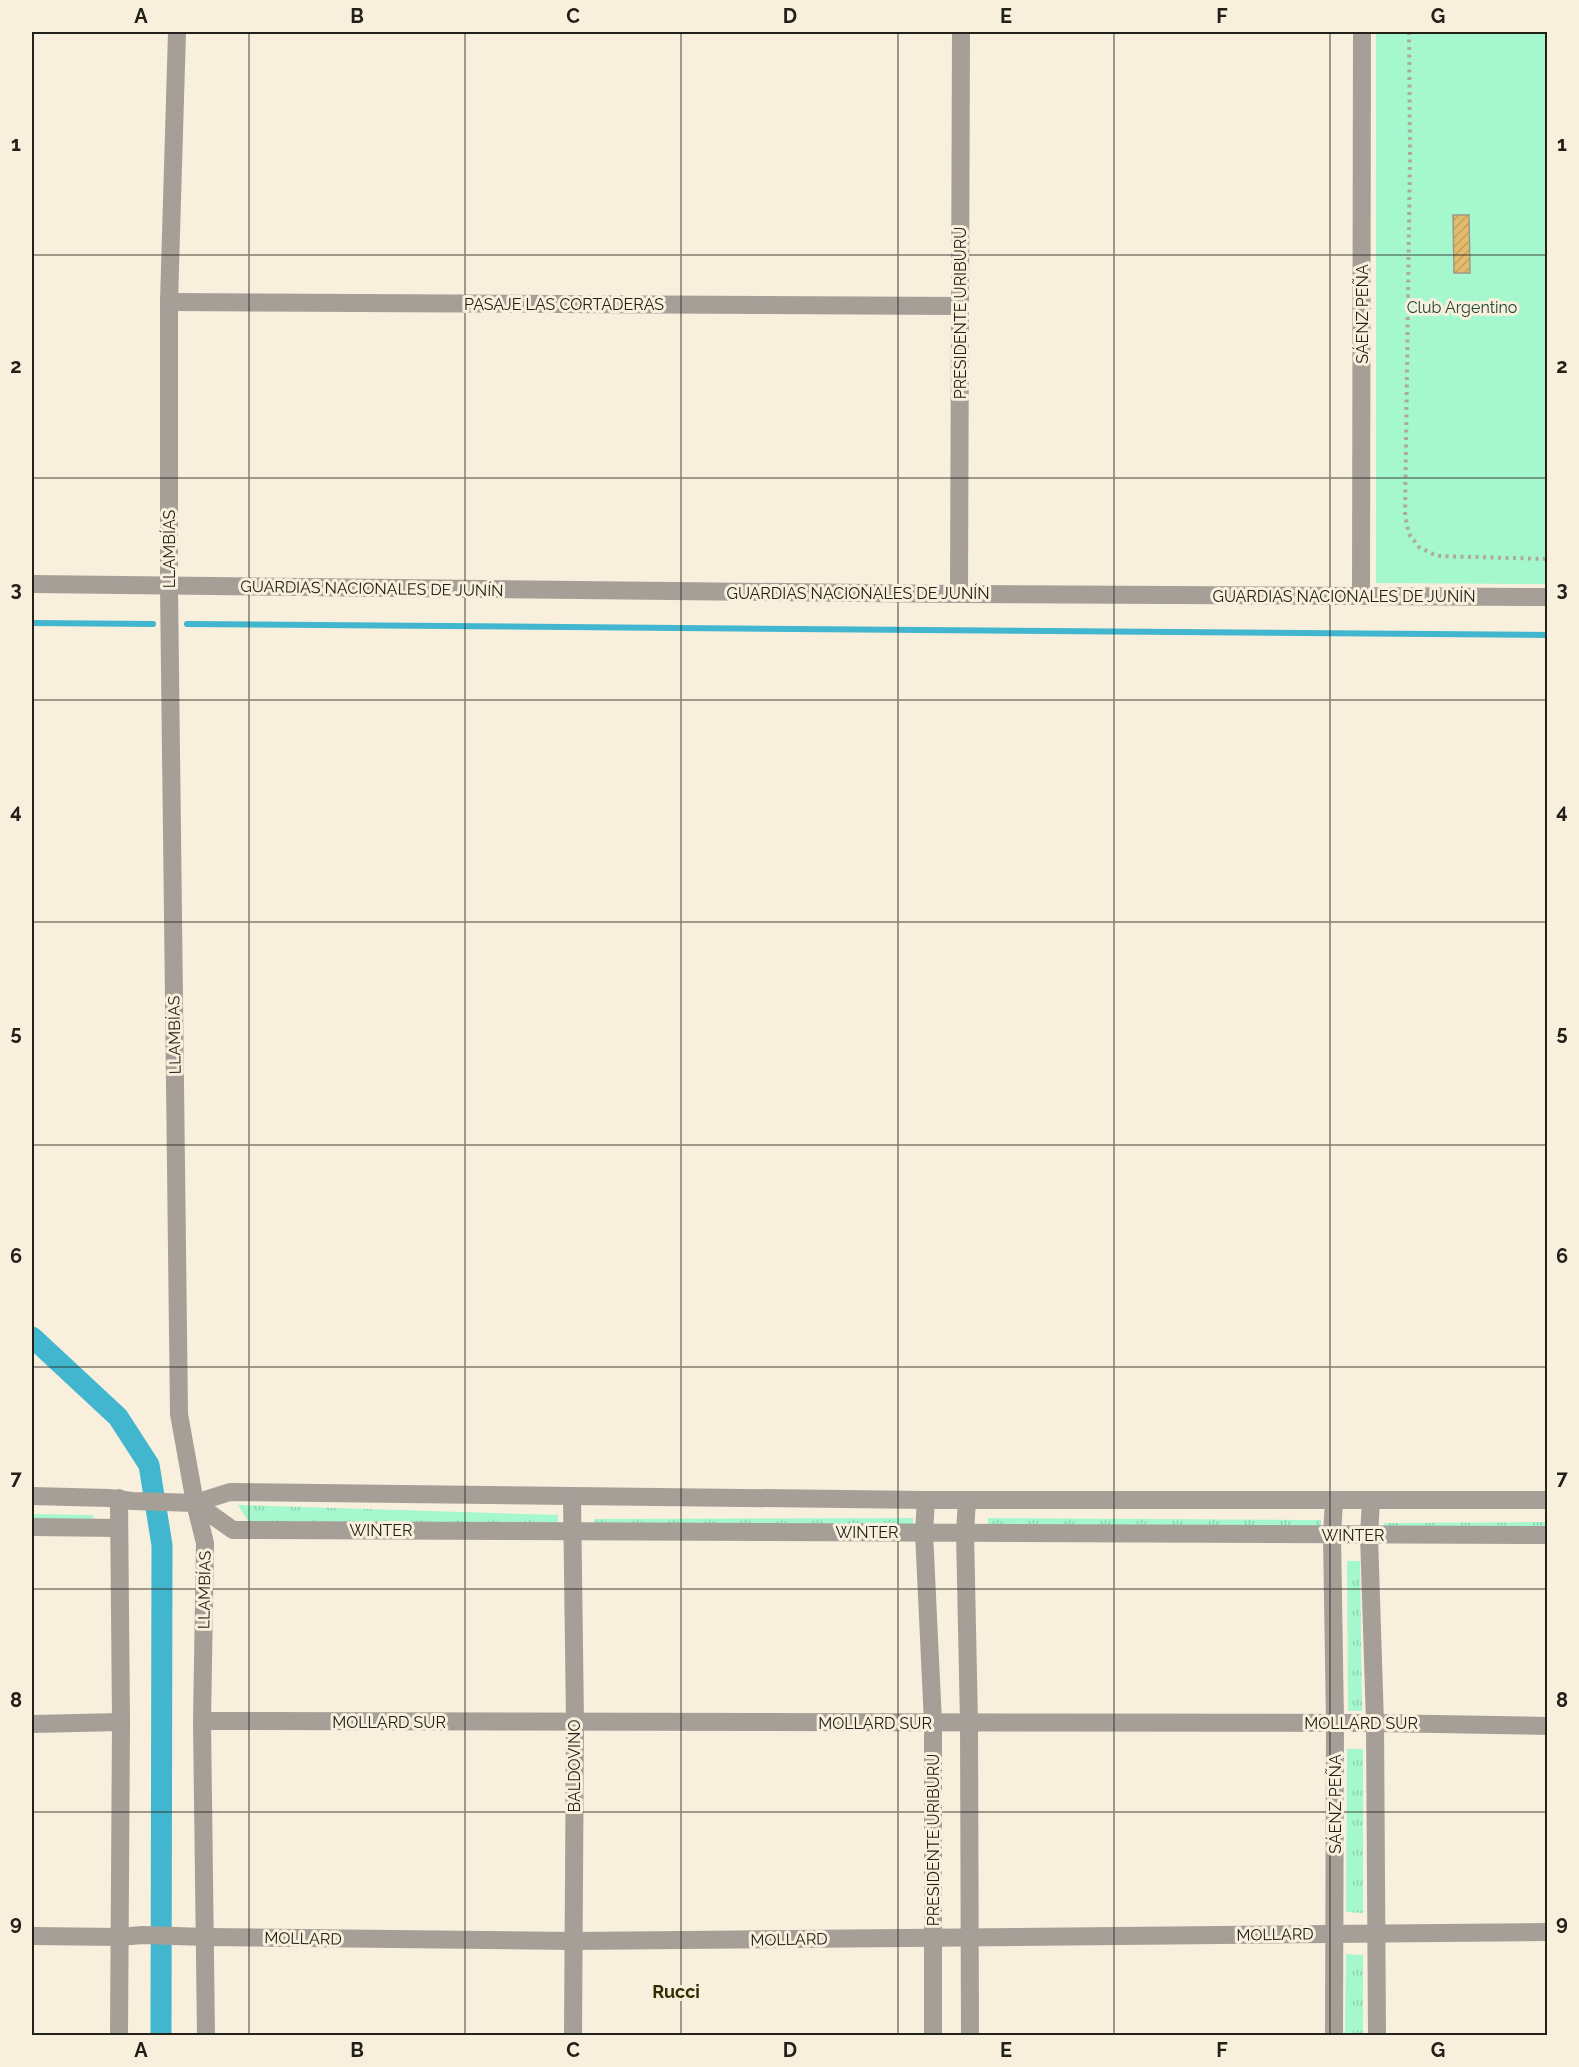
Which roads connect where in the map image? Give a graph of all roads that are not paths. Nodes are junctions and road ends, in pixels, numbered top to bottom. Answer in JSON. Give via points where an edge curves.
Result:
{"nodes":[{"id":1,"x":177,"y":32,"type":"edge"},
{"id":2,"x":961,"y":32,"type":"edge"},
{"id":3,"x":1362,"y":32,"type":"edge"},
{"id":4,"x":169,"y":302,"type":"junction"},
{"id":5,"x":960,"y":306,"type":"junction"},
{"id":6,"x":32,"y":584,"type":"edge"},
{"id":7,"x":169,"y":586,"type":"junction"},
{"id":8,"x":959,"y":594,"type":"junction"},
{"id":9,"x":1361,"y":596,"type":"junction"},
{"id":10,"x":1548,"y":597,"type":"edge"},
{"id":11,"x":32,"y":1496,"type":"edge"},
{"id":12,"x":572,"y":1497,"type":"junction"},
{"id":13,"x":120,"y":1499,"type":"junction"},
{"id":14,"x":926,"y":1500,"type":"junction"},
{"id":15,"x":967,"y":1500,"type":"junction"},
{"id":16,"x":1548,"y":1500,"type":"edge"},
{"id":17,"x":1334,"y":1501,"type":"junction"},
{"id":18,"x":1371,"y":1501,"type":"junction"},
{"id":19,"x":195,"y":1503,"type":"junction"},
{"id":20,"x":32,"y":1527,"type":"edge"},
{"id":21,"x":119,"y":1528,"type":"junction"},
{"id":22,"x":571,"y":1531,"type":"junction"},
{"id":23,"x":924,"y":1532,"type":"junction"},
{"id":24,"x":965,"y":1532,"type":"junction"},
{"id":25,"x":1332,"y":1535,"type":"junction"},
{"id":26,"x":1369,"y":1535,"type":"junction"},
{"id":27,"x":1548,"y":1535,"type":"edge"},
{"id":28,"x":202,"y":1721,"type":"junction"},
{"id":29,"x":121,"y":1722,"type":"junction"},
{"id":30,"x":575,"y":1722,"type":"junction"},
{"id":31,"x":933,"y":1723,"type":"junction"},
{"id":32,"x":969,"y":1723,"type":"junction"},
{"id":33,"x":1335,"y":1723,"type":"junction"},
{"id":34,"x":1376,"y":1723,"type":"junction"},
{"id":35,"x":32,"y":1724,"type":"edge"},
{"id":36,"x":1548,"y":1726,"type":"edge"},
{"id":37,"x":1548,"y":1932,"type":"edge"},
{"id":38,"x":1335,"y":1934,"type":"junction"},
{"id":39,"x":1377,"y":1934,"type":"junction"},
{"id":40,"x":32,"y":1936,"type":"edge"},
{"id":41,"x":119,"y":1937,"type":"junction"},
{"id":42,"x":206,"y":1937,"type":"junction"},
{"id":43,"x":970,"y":1937,"type":"junction"},
{"id":44,"x":933,"y":1938,"type":"junction"},
{"id":45,"x":573,"y":1941,"type":"junction"},
{"id":46,"x":119,"y":2036,"type":"edge"},
{"id":47,"x":206,"y":2036,"type":"edge"},
{"id":48,"x":573,"y":2036,"type":"edge"},
{"id":49,"x":933,"y":2036,"type":"edge"},
{"id":50,"x":970,"y":2036,"type":"edge"},
{"id":51,"x":1334,"y":2036,"type":"edge"},
{"id":52,"x":1377,"y":2036,"type":"edge"}],
"edges":[{"from":1,"to":4,"type":"street","name":"LLAMBÍAS"},
{"from":2,"to":5,"type":"street","name":"PRESIDENTE URIBURU"},
{"from":3,"to":9,"type":"street","name":"SÁENZ PEÑA"},
{"from":4,"to":5,"type":"street","name":"PASAJE LAS CORTADERAS"},
{"from":4,"to":7,"type":"street","name":"LLAMBÍAS"},
{"from":5,"to":8,"type":"street","name":"PRESIDENTE URIBURU"},
{"from":6,"to":7,"type":"street","name":"GUARDIAS NACIONALES DE JUNÍN"},
{"from":7,"to":8,"type":"street","name":"GUARDIAS NACIONALES DE JUNÍN"},
{"from":7,"to":19,"type":"street","name":"LLAMBÍAS","via":[[179,1414]]},
{"from":8,"to":9,"type":"street","name":"GUARDIAS NACIONALES DE JUNÍN"},
{"from":9,"to":10,"type":"street","name":"GUARDIAS NACIONALES DE JUNÍN"},
{"from":11,"to":13,"type":"street","name":"WINTER"},
{"from":12,"to":14,"type":"street","name":"WINTER"},
{"from":12,"to":19,"type":"street","name":"WINTER","via":[[230,1492]]},
{"from":12,"to":22,"type":"street","name":"BALDOVINO"},
{"from":13,"to":19,"type":"street","name":"WINTER"},
{"from":13,"to":21,"type":"street"},
{"from":14,"to":15,"type":"street","name":"WINTER"},
{"from":14,"to":23,"type":"street","name":"PRESIDENTE URIBURU"},
{"from":15,"to":17,"type":"street","name":"WINTER"},
{"from":15,"to":24,"type":"street"},
{"from":16,"to":18,"type":"street","name":"WINTER"},
{"from":17,"to":18,"type":"street","name":"WINTER"},
{"from":17,"to":25,"type":"street","name":"SÁENZ PEÑA"},
{"from":18,"to":26,"type":"street"},
{"from":19,"to":22,"type":"street","name":"WINTER","via":[[233,1530]]},
{"from":19,"to":28,"type":"street","name":"LLAMBÍAS","via":[[205,1543]]},
{"from":20,"to":21,"type":"street"},
{"from":21,"to":29,"type":"street"},
{"from":22,"to":23,"type":"street","name":"WINTER"},
{"from":22,"to":30,"type":"street","name":"BALDOVINO"},
{"from":23,"to":24,"type":"street","name":"WINTER"},
{"from":23,"to":31,"type":"street","name":"PRESIDENTE URIBURU"},
{"from":24,"to":25,"type":"street","name":"WINTER"},
{"from":24,"to":32,"type":"street"},
{"from":25,"to":26,"type":"street","name":"WINTER"},
{"from":25,"to":33,"type":"street","name":"SÁENZ PEÑA"},
{"from":26,"to":27,"type":"street","name":"WINTER"},
{"from":26,"to":34,"type":"street"},
{"from":28,"to":30,"type":"street","name":"MOLLARD SUR"},
{"from":28,"to":42,"type":"street","name":"LLAMBÍAS"},
{"from":29,"to":35,"type":"street"},
{"from":29,"to":41,"type":"street"},
{"from":30,"to":31,"type":"street","name":"MOLLARD SUR"},
{"from":30,"to":45,"type":"street","name":"BALDOVINO"},
{"from":31,"to":32,"type":"street","name":"MOLLARD SUR"},
{"from":31,"to":44,"type":"street","name":"PRESIDENTE URIBURU"},
{"from":32,"to":33,"type":"street","name":"MOLLARD SUR"},
{"from":32,"to":43,"type":"street"},
{"from":33,"to":34,"type":"street","name":"MOLLARD SUR"},
{"from":33,"to":38,"type":"street","name":"SÁENZ PEÑA"},
{"from":34,"to":36,"type":"street","name":"MOLLARD SUR"},
{"from":34,"to":39,"type":"street"},
{"from":37,"to":39,"type":"street","name":"MOLLARD"},
{"from":38,"to":39,"type":"street","name":"MOLLARD"},
{"from":38,"to":43,"type":"street","name":"MOLLARD"},
{"from":38,"to":51,"type":"street","name":"SÁENZ PEÑA"},
{"from":39,"to":52,"type":"street"},
{"from":40,"to":41,"type":"street","name":"MOLLARD"},
{"from":41,"to":42,"type":"street","name":"MOLLARD"},
{"from":41,"to":46,"type":"street"},
{"from":42,"to":45,"type":"street","name":"MOLLARD"},
{"from":42,"to":47,"type":"street","name":"LLAMBÍAS"},
{"from":43,"to":44,"type":"street","name":"MOLLARD"},
{"from":43,"to":50,"type":"street"},
{"from":44,"to":45,"type":"street","name":"MOLLARD"},
{"from":44,"to":49,"type":"street","name":"PRESIDENTE URIBURU"},
{"from":45,"to":48,"type":"street","name":"BALDOVINO"}]}
